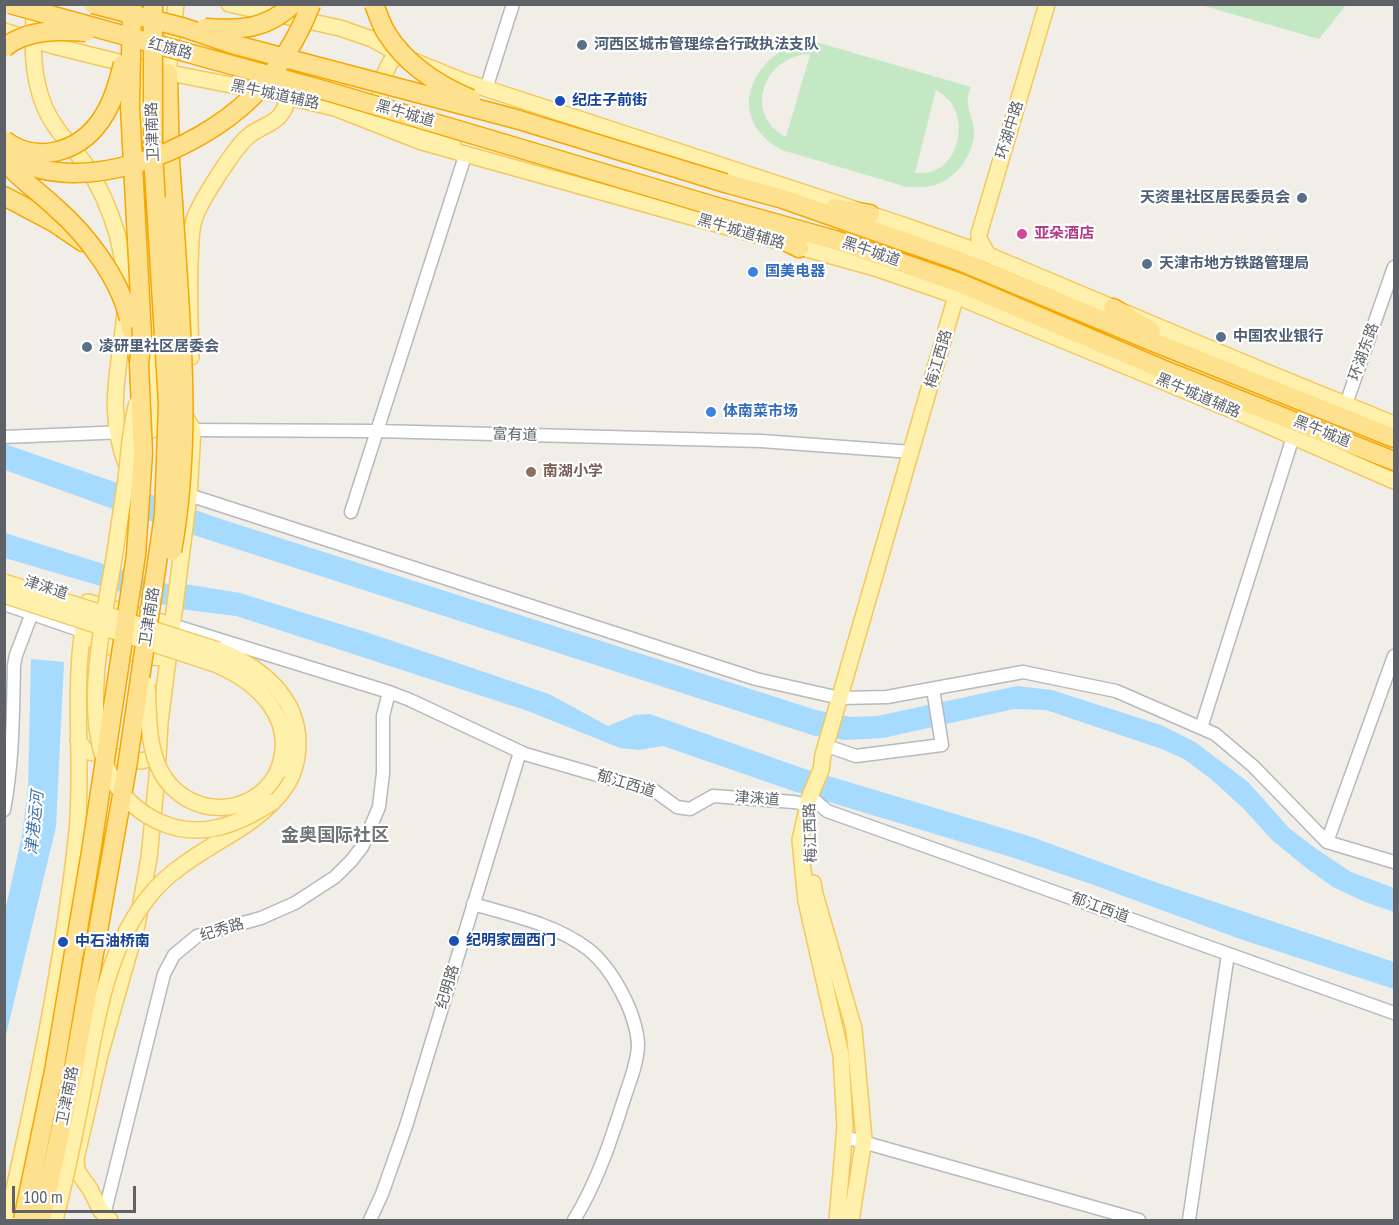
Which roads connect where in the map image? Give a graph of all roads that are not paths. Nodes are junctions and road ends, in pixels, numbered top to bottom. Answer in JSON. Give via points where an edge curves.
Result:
{"nodes":[{"id":1,"x":10,"y":4,"type":"edge"},
{"id":2,"x":35,"y":4,"type":"edge"},
{"id":3,"x":93,"y":4,"type":"edge"},
{"id":4,"x":132,"y":4,"type":"edge"},
{"id":5,"x":153,"y":4,"type":"edge"},
{"id":6,"x":163,"y":4,"type":"edge"},
{"id":7,"x":176,"y":4,"type":"edge"},
{"id":8,"x":229,"y":4,"type":"edge"},
{"id":9,"x":292,"y":4,"type":"edge"},
{"id":10,"x":311,"y":4,"type":"edge"},
{"id":11,"x":366,"y":4,"type":"edge"},
{"id":12,"x":374,"y":4,"type":"edge"},
{"id":13,"x":513,"y":4,"type":"edge"},
{"id":14,"x":1041,"y":4,"type":"edge"},
{"id":15,"x":1047,"y":4,"type":"edge"},
{"id":16,"x":185,"y":28,"type":"junction"},
{"id":17,"x":4,"y":31,"type":"edge"},
{"id":18,"x":126,"y":34,"type":"junction"},
{"id":19,"x":382,"y":37,"type":"junction"},
{"id":20,"x":4,"y":40,"type":"edge"},
{"id":21,"x":33,"y":46,"type":"junction"},
{"id":22,"x":4,"y":48,"type":"edge"},
{"id":23,"x":404,"y":57,"type":"junction"},
{"id":24,"x":153,"y":68,"type":"junction"},
{"id":25,"x":335,"y":72,"type":"joint"},
{"id":26,"x":486,"y":89,"type":"junction"},
{"id":27,"x":330,"y":92,"type":"joint"},
{"id":28,"x":288,"y":97,"type":"junction"},
{"id":29,"x":346,"y":111,"type":"junction"},
{"id":30,"x":516,"y":120,"type":"junction"},
{"id":31,"x":4,"y":140,"type":"edge"},
{"id":32,"x":466,"y":153,"type":"junction"},
{"id":33,"x":4,"y":154,"type":"edge"},
{"id":34,"x":4,"y":161,"type":"edge"},
{"id":35,"x":4,"y":196,"type":"edge"},
{"id":36,"x":783,"y":199,"type":"junction"},
{"id":37,"x":717,"y":207,"type":"junction"},
{"id":38,"x":870,"y":214,"type":"junction"},
{"id":39,"x":953,"y":243,"type":"junction"},
{"id":40,"x":799,"y":248,"type":"junction"},
{"id":41,"x":93,"y":250,"type":"junction"},
{"id":42,"x":988,"y":255,"type":"junction"},
{"id":43,"x":1395,"y":267,"type":"edge"},
{"id":44,"x":956,"y":296,"type":"junction"},
{"id":45,"x":1113,"y":308,"type":"junction"},
{"id":46,"x":146,"y":366,"type":"junction"},
{"id":47,"x":1236,"y":374,"type":"junction"},
{"id":48,"x":140,"y":391,"type":"junction"},
{"id":49,"x":1346,"y":404,"type":"junction"},
{"id":50,"x":1239,"y":413,"type":"junction"},
{"id":51,"x":1395,"y":424,"type":"edge"},
{"id":52,"x":152,"y":430,"type":"junction"},
{"id":53,"x":193,"y":430,"type":"junction"},
{"id":54,"x":377,"y":431,"type":"junction"},
{"id":55,"x":117,"y":432,"type":"junction"},
{"id":56,"x":4,"y":437,"type":"edge"},
{"id":57,"x":1293,"y":437,"type":"junction"},
{"id":58,"x":1395,"y":438,"type":"edge"},
{"id":59,"x":1356,"y":445,"type":"junction"},
{"id":60,"x":912,"y":453,"type":"junction"},
{"id":61,"x":1395,"y":461,"type":"edge"},
{"id":62,"x":1395,"y":481,"type":"edge"},
{"id":63,"x":189,"y":495,"type":"junction"},
{"id":64,"x":351,"y":512,"type":"dead end"},
{"id":65,"x":4,"y":574,"type":"edge"},
{"id":66,"x":4,"y":582,"type":"edge"},
{"id":67,"x":4,"y":595,"type":"edge"},
{"id":68,"x":88,"y":602,"type":"junction"},
{"id":69,"x":4,"y":604,"type":"edge"},
{"id":70,"x":133,"y":608,"type":"junction"},
{"id":71,"x":32,"y":613,"type":"junction"},
{"id":72,"x":171,"y":626,"type":"junction"},
{"id":73,"x":82,"y":631,"type":"junction"},
{"id":74,"x":167,"y":654,"type":"junction"},
{"id":75,"x":1395,"y":656,"type":"edge"},
{"id":76,"x":147,"y":685,"type":"junction"},
{"id":77,"x":933,"y":689,"type":"junction"},
{"id":78,"x":388,"y":696,"type":"junction"},
{"id":79,"x":840,"y":699,"type":"junction"},
{"id":80,"x":1201,"y":728,"type":"junction"},
{"id":81,"x":158,"y":750,"type":"junction"},
{"id":82,"x":522,"y":755,"type":"junction"},
{"id":83,"x":84,"y":757,"type":"junction"},
{"id":84,"x":824,"y":757,"type":"junction"},
{"id":85,"x":134,"y":764,"type":"junction"},
{"id":86,"x":157,"y":776,"type":"junction"},
{"id":87,"x":809,"y":800,"type":"junction"},
{"id":88,"x":273,"y":802,"type":"junction"},
{"id":89,"x":701,"y":803,"type":"joint"},
{"id":90,"x":4,"y":810,"type":"edge"},
{"id":91,"x":1327,"y":842,"type":"junction"},
{"id":92,"x":1395,"y":862,"type":"edge"},
{"id":93,"x":475,"y":905,"type":"junction"},
{"id":94,"x":1228,"y":954,"type":"junction"},
{"id":95,"x":1395,"y":1013,"type":"edge"},
{"id":96,"x":844,"y":1137,"type":"junction"},
{"id":97,"x":863,"y":1142,"type":"junction"},
{"id":98,"x":107,"y":1218,"type":"edge"},
{"id":99,"x":7,"y":1221,"type":"edge"},
{"id":100,"x":23,"y":1221,"type":"edge"},
{"id":101,"x":41,"y":1221,"type":"edge"},
{"id":102,"x":55,"y":1221,"type":"edge"},
{"id":103,"x":370,"y":1221,"type":"edge"},
{"id":104,"x":375,"y":1221,"type":"edge"},
{"id":105,"x":574,"y":1221,"type":"edge"},
{"id":106,"x":837,"y":1221,"type":"edge"},
{"id":107,"x":852,"y":1221,"type":"edge"},
{"id":108,"x":1139,"y":1221,"type":"edge"},
{"id":109,"x":1189,"y":1221,"type":"edge"}],
"edges":[{"from":1,"to":18,"type":"highway","name":"红旗路","bridge":true},
{"from":2,"to":21,"type":"main road"},
{"from":3,"to":16,"type":"highway","name":"红旗路","bridge":true},
{"from":4,"to":18,"type":"highway","name":"卫津南路","bridge":true},
{"from":5,"to":24,"type":"highway","name":"卫津南路","bridge":true},
{"from":6,"to":24,"type":"highway","bridge":true},
{"from":7,"to":24,"type":"main road"},
{"from":8,"to":19,"type":"main road"},
{"from":9,"to":16,"type":"highway","bridge":true,"via":[[277,18],[242,30]]},
{"from":10,"to":33,"type":"highway","bridge":true,"via":[[294,41],[263,84],[219,124],[185,144],[157,156],[97,171],[34,167]]},
{"from":11,"to":19,"type":"highway","bridge":true},
{"from":12,"to":19,"type":"highway","bridge":true},
{"from":13,"to":26,"type":"street"},
{"from":14,"to":39,"type":"main road","name":"环湖中路","via":[[973,230],[966,240]]},
{"from":15,"to":42,"type":"main road","name":"环湖中路","via":[[979,234]]},
{"from":16,"to":25,"type":"highway","name":"红旗路","bridge":true},
{"from":17,"to":21,"type":"main road"},
{"from":18,"to":22,"type":"highway","bridge":true,"via":[[47,32],[16,40]]},
{"from":18,"to":27,"type":"highway","name":"红旗路","bridge":true},
{"from":18,"to":31,"type":"highway","bridge":true,"via":[[113,97],[89,134],[67,148],[45,154],[23,150]]},
{"from":18,"to":46,"type":"highway","name":"卫津南路","bridge":true},
{"from":19,"to":23,"type":"main road"},
{"from":19,"to":29,"type":"main road","via":[[381,64],[368,110]]},
{"from":19,"to":30,"type":"highway","bridge":true,"via":[[434,80]]},
{"from":20,"to":21,"type":"main road"},
{"from":21,"to":24,"type":"main road","name":"黑牛城道辅路","via":[[66,48]]},
{"from":21,"to":55,"type":"main road","via":[[45,108],[94,180],[117,235],[126,292],[114,392]]},
{"from":23,"to":26,"type":"main road"},
{"from":23,"to":32,"type":"main road","via":[[393,58],[388,66],[378,102],[381,112],[442,137]]},
{"from":24,"to":28,"type":"main road","name":"黑牛城道辅路"},
{"from":24,"to":46,"type":"main road","via":[[140,144]]},
{"from":24,"to":76,"type":"highway","bridge":true,"via":[[170,162],[183,432],[177,523]]},
{"from":24,"to":85,"type":"highway","name":"卫津南路","bridge":true,"via":[[167,475]]},
{"from":25,"to":30,"type":"highway","name":"黑牛城道","bridge":true},
{"from":26,"to":38,"type":"main road"},
{"from":27,"to":37,"type":"highway","name":"黑牛城道","bridge":true},
{"from":28,"to":29,"type":"main road","name":"黑牛城道辅路"},
{"from":28,"to":53,"type":"main road","via":[[281,116],[256,129],[238,147],[194,221],[189,290]]},
{"from":29,"to":32,"type":"main road","name":"黑牛城道辅路","via":[[422,142]]},
{"from":30,"to":36,"type":"highway","name":"黑牛城道","bridge":true},
{"from":32,"to":40,"type":"main road","name":"黑牛城道辅路"},
{"from":32,"to":54,"type":"street"},
{"from":34,"to":41,"type":"highway","bridge":true,"via":[[58,209]]},
{"from":35,"to":41,"type":"highway","via":[[66,230]]},
{"from":36,"to":38,"type":"highway"},
{"from":36,"to":47,"type":"highway","name":"黑牛城道","via":[[957,260]]},
{"from":37,"to":40,"type":"highway"},
{"from":37,"to":59,"type":"highway","name":"黑牛城道","via":[[835,240],[960,283],[1162,369]]},
{"from":38,"to":39,"type":"main road"},
{"from":39,"to":42,"type":"main road"},
{"from":40,"to":44,"type":"main road","name":"黑牛城道辅路","via":[[875,268]]},
{"from":41,"to":46,"type":"highway","bridge":true,"via":[[121,293]]},
{"from":42,"to":45,"type":"main road"},
{"from":43,"to":49,"type":"street","name":"环湖东路"},
{"from":44,"to":50,"type":"main road","name":"黑牛城道辅路"},
{"from":44,"to":60,"type":"main road","name":"梅江西路"},
{"from":45,"to":47,"type":"highway"},
{"from":45,"to":49,"type":"main road"},
{"from":46,"to":48,"type":"highway","name":"卫津南路","bridge":true},
{"from":46,"to":52,"type":"main road"},
{"from":46,"to":53,"type":"main road","via":[[176,400]]},
{"from":47,"to":58,"type":"highway","name":"黑牛城道"},
{"from":48,"to":88,"type":"main road","bridge":true,"via":[[96,664],[96,713],[105,760],[129,800],[153,819],[175,827],[223,827]]},
{"from":48,"to":100,"type":"highway","name":"卫津南路","bridge":true,"via":[[143,453],[136,555],[58,1048]]},
{"from":49,"to":51,"type":"main road"},
{"from":50,"to":57,"type":"main road","name":"黑牛城道辅路"},
{"from":50,"to":59,"type":"highway"},
{"from":52,"to":53,"type":"street","name":"富有道"},
{"from":52,"to":55,"type":"street","name":"富有道"},
{"from":53,"to":54,"type":"street","name":"富有道"},
{"from":53,"to":63,"type":"main road"},
{"from":54,"to":60,"type":"street","name":"富有道","via":[[761,441]]},
{"from":54,"to":64,"type":"street"},
{"from":55,"to":56,"type":"street","name":"富有道"},
{"from":55,"to":70,"type":"main road","bridge":true,"via":[[146,516]]},
{"from":57,"to":62,"type":"main road","name":"黑牛城道辅路"},
{"from":57,"to":80,"type":"street"},
{"from":59,"to":61,"type":"highway","name":"黑牛城道"},
{"from":60,"to":79,"type":"main road","name":"梅江西路"},
{"from":63,"to":72,"type":"main road"},
{"from":63,"to":79,"type":"street","via":[[756,679]]},
{"from":65,"to":68,"type":"street","name":"津涞道"},
{"from":66,"to":88,"type":"main road","bridge":true,"via":[[218,650],[264,675],[285,699],[298,740],[292,775]]},
{"from":67,"to":76,"type":"main road","bridge":true,"via":[[205,660],[246,680],[268,701],[282,726],[282,758],[271,783],[252,800],[227,808],[195,803],[175,790],[161,772],[153,750]]},
{"from":68,"to":70,"type":"main road"},
{"from":68,"to":73,"type":"main road"},
{"from":69,"to":71,"type":"street","name":"津涞道"},
{"from":70,"to":72,"type":"main road"},
{"from":71,"to":73,"type":"street","name":"津涞道"},
{"from":71,"to":90,"type":"street","via":[[14,665],[11,775]]},
{"from":72,"to":74,"type":"main road"},
{"from":72,"to":78,"type":"street","name":"郁江西道"},
{"from":73,"to":74,"type":"main road","via":[[97,641],[146,656],[162,658]]},
{"from":73,"to":83,"type":"main road","via":[[77,702],[78,740]]},
{"from":74,"to":81,"type":"main road"},
{"from":75,"to":91,"type":"street"},
{"from":76,"to":85,"type":"highway","bridge":true},
{"from":77,"to":79,"type":"street","via":[[887,697]]},
{"from":77,"to":80,"type":"street","via":[[1023,672],[1116,691]]},
{"from":77,"to":84,"type":"street","via":[[942,745]]},
{"from":78,"to":82,"type":"street","name":"郁江西道","via":[[464,724]]},
{"from":78,"to":98,"type":"street","name":"纪秀路","via":[[383,716],[383,773],[378,807],[362,847],[351,861],[335,877],[295,903],[261,918],[197,936],[174,955],[164,974]]},
{"from":79,"to":84,"type":"main road","name":"梅江西路"},
{"from":80,"to":91,"type":"street","via":[[1215,734],[1253,766]]},
{"from":81,"to":85,"type":"main road","via":[[149,759]]},
{"from":81,"to":86,"type":"main road"},
{"from":82,"to":89,"type":"street","name":"郁江西道","via":[[652,789],[677,807],[690,809]]},
{"from":82,"to":93,"type":"street","name":"纪明路"},
{"from":83,"to":85,"type":"main road"},
{"from":83,"to":99,"type":"main road","via":[[63,942]]},
{"from":84,"to":87,"type":"main road","name":"梅江西路"},
{"from":85,"to":86,"type":"main road","via":[[147,764]]},
{"from":85,"to":101,"type":"highway","name":"卫津南路","bridge":true},
{"from":86,"to":98,"type":"main road","via":[[137,925],[76,1159],[77,1171]]},
{"from":87,"to":89,"type":"street","name":"津涞道","via":[[713,796]]},
{"from":87,"to":94,"type":"street","name":"郁江西道","via":[[827,812]]},
{"from":87,"to":96,"type":"main road","name":"梅江西路","via":[[800,840],[806,901],[842,1055]]},
{"from":87,"to":97,"type":"main road","name":"梅江西路","via":[[814,894],[854,1029]]},
{"from":88,"to":102,"type":"main road","bridge":true,"via":[[255,819],[160,884],[123,937],[103,993]]},
{"from":91,"to":92,"type":"street"},
{"from":93,"to":103,"type":"street","name":"纪明路","via":[[406,1126]]},
{"from":93,"to":104,"type":"street","name":"纪明路","via":[[398,1168]]},
{"from":93,"to":105,"type":"street","via":[[554,930],[586,948],[611,973],[630,1012],[638,1045],[630,1083],[596,1178]]},
{"from":94,"to":95,"type":"street","name":"郁江西道"},
{"from":94,"to":109,"type":"street"},
{"from":96,"to":97,"type":"street"},
{"from":96,"to":106,"type":"main road","name":"梅江西路"},
{"from":97,"to":107,"type":"main road","name":"梅江西路"},
{"from":97,"to":108,"type":"street"}]}
